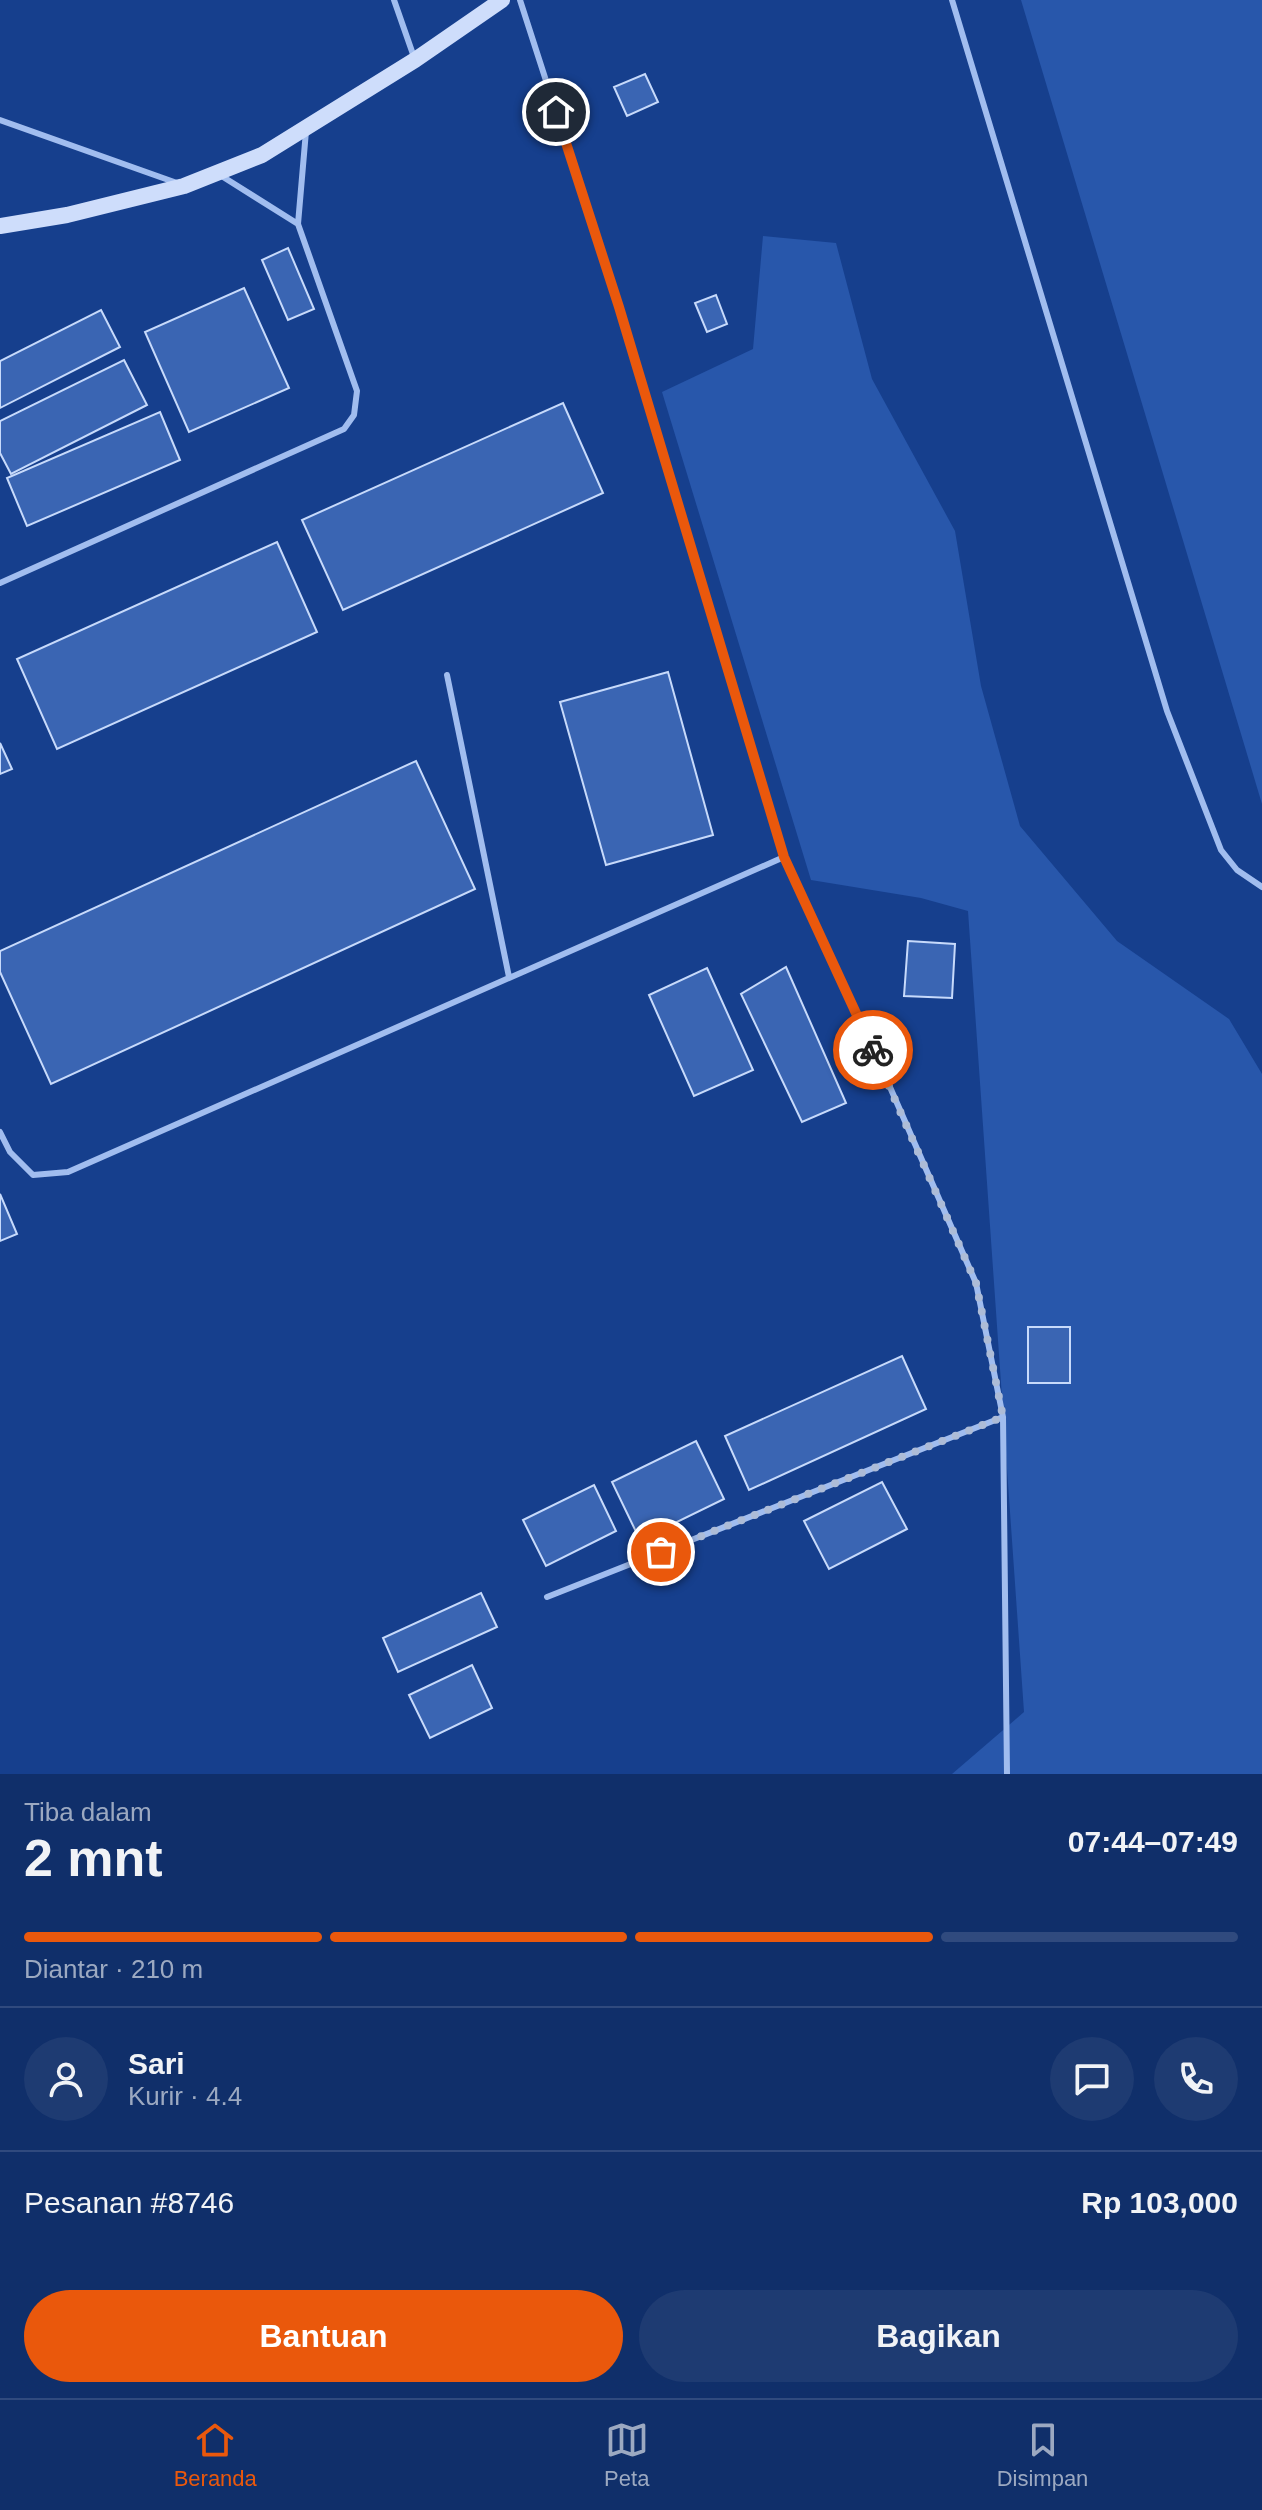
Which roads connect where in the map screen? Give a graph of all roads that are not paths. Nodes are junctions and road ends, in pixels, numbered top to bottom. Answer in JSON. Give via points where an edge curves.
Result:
{"nodes":[{"id":1,"x":394,"y":0,"type":"edge"},
{"id":2,"x":502,"y":0,"type":"edge"},
{"id":3,"x":520,"y":0,"type":"edge"},
{"id":4,"x":952,"y":0,"type":"edge"},
{"id":5,"x":415,"y":60,"type":"junction"},
{"id":6,"x":0,"y":120,"type":"edge"},
{"id":7,"x":307,"y":126,"type":"junction"},
{"id":8,"x":216,"y":173,"type":"junction"},
{"id":9,"x":184,"y":186,"type":"junction"},
{"id":10,"x":298,"y":224,"type":"junction"},
{"id":11,"x":0,"y":226,"type":"edge"},
{"id":12,"x":0,"y":583,"type":"edge"},
{"id":13,"x":447,"y":675,"type":"dead end"},
{"id":14,"x":784,"y":857,"type":"junction"},
{"id":15,"x":1262,"y":887,"type":"edge"},
{"id":16,"x":509,"y":977,"type":"junction"},
{"id":17,"x":0,"y":1132,"type":"edge"},
{"id":18,"x":1003,"y":1417,"type":"junction"},
{"id":19,"x":547,"y":1597,"type":"dead end"},
{"id":20,"x":1007,"y":1774,"type":"edge"}],
"edges":[{"from":1,"to":5,"type":"lane"},
{"from":2,"to":5,"type":"main road"},
{"from":3,"to":14,"type":"lane","via":[[619,307]]},
{"from":4,"to":15,"type":"lane","via":[[1167,711],[1221,850],[1237,870]]},
{"from":5,"to":7,"type":"main road"},
{"from":6,"to":9,"type":"lane"},
{"from":7,"to":8,"type":"main road","via":[[262,155]]},
{"from":7,"to":10,"type":"lane"},
{"from":8,"to":9,"type":"main road"},
{"from":8,"to":10,"type":"lane"},
{"from":9,"to":11,"type":"main road"},
{"from":10,"to":12,"type":"lane","via":[[357,391],[354,415],[344,429]]},
{"from":13,"to":16,"type":"lane"},
{"from":14,"to":16,"type":"lane"},
{"from":14,"to":18,"type":"lane","via":[[976,1283]]},
{"from":16,"to":17,"type":"lane","via":[[68,1172],[33,1175],[10,1152]]},
{"from":18,"to":19,"type":"lane"},
{"from":18,"to":20,"type":"lane"}]}
